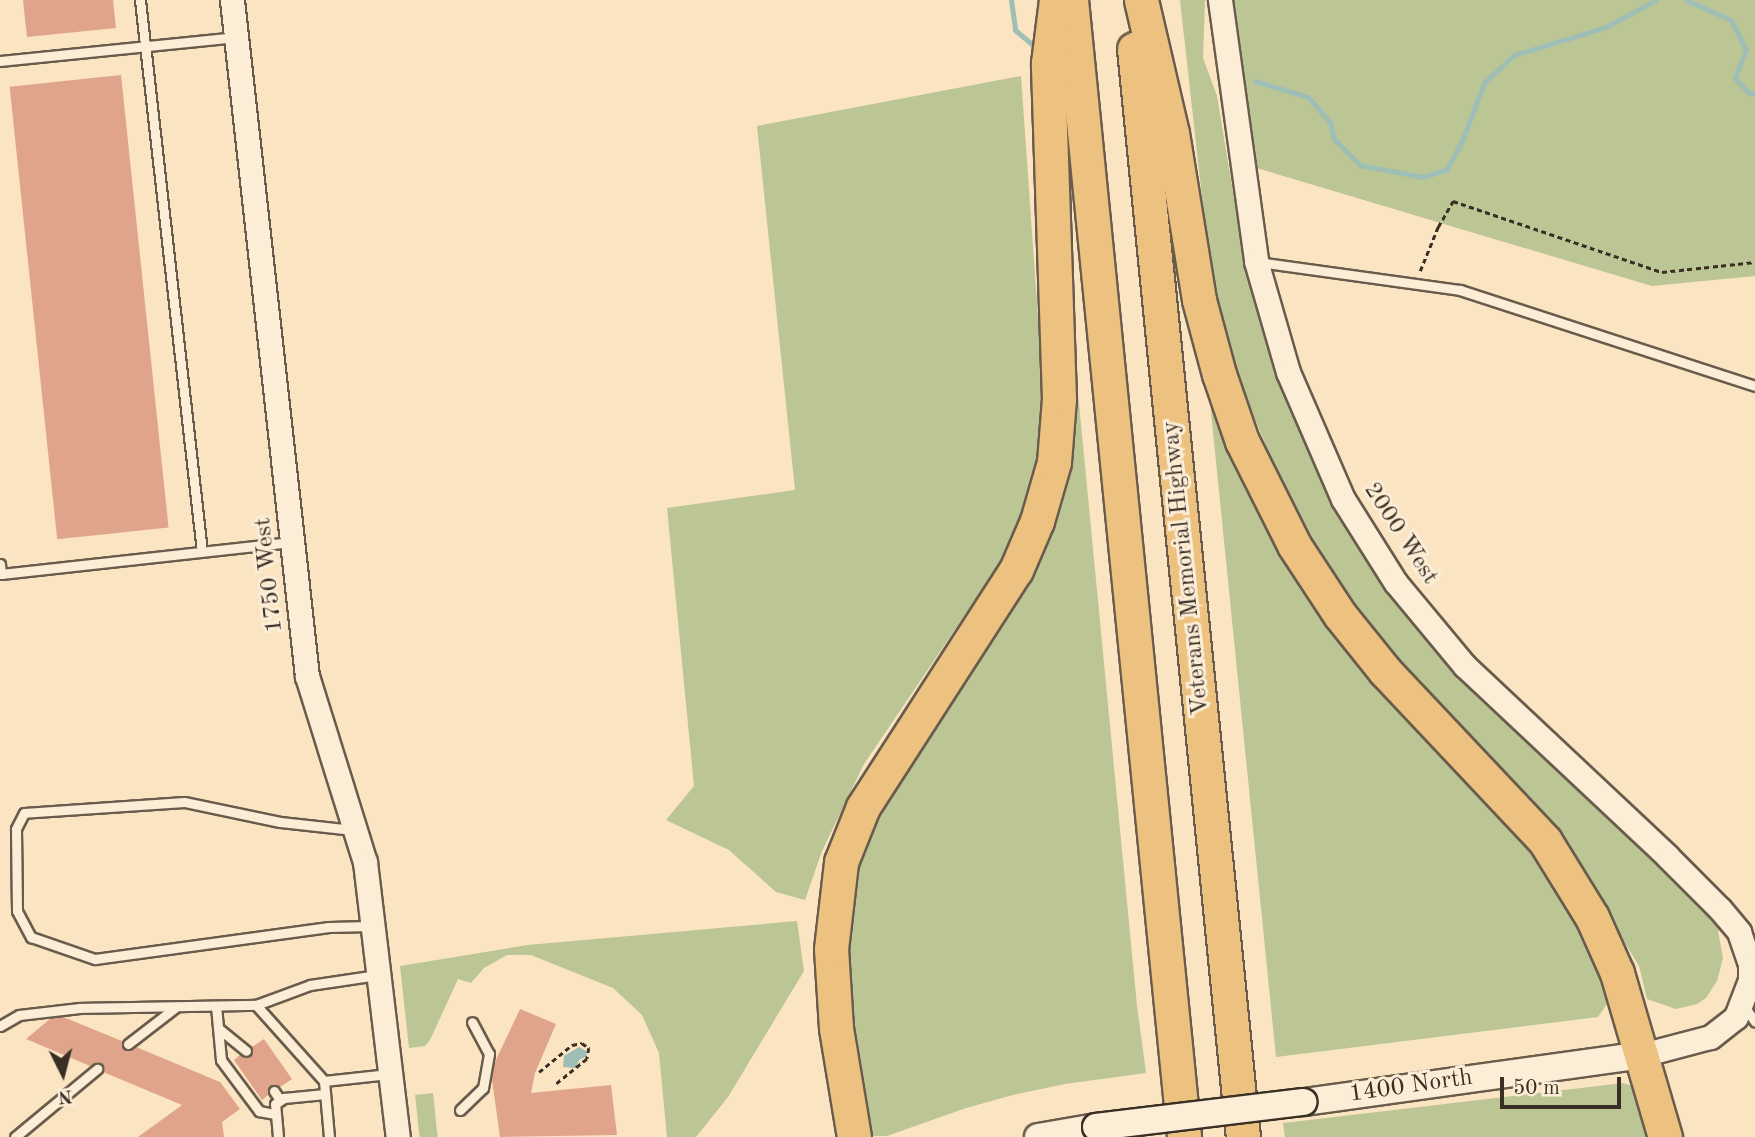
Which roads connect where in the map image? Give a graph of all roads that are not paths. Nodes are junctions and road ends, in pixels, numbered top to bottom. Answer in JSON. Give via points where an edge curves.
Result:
{"nodes":[{"id":1,"x":140,"y":0,"type":"edge"},
{"id":2,"x":232,"y":0,"type":"edge"},
{"id":3,"x":1056,"y":0,"type":"edge"},
{"id":4,"x":1071,"y":0,"type":"edge"},
{"id":5,"x":1129,"y":0,"type":"edge"},
{"id":6,"x":1141,"y":0,"type":"edge"},
{"id":7,"x":1220,"y":0,"type":"edge"},
{"id":8,"x":236,"y":37,"type":"junction"},
{"id":9,"x":145,"y":46,"type":"junction"},
{"id":10,"x":0,"y":61,"type":"edge"},
{"id":11,"x":1256,"y":261,"type":"junction"},
{"id":12,"x":1755,"y":386,"type":"edge"},
{"id":13,"x":292,"y":541,"type":"junction"},
{"id":14,"x":202,"y":552,"type":"junction"},
{"id":15,"x":0,"y":564,"type":"edge"},
{"id":16,"x":353,"y":830,"type":"junction"},
{"id":17,"x":373,"y":926,"type":"junction"},
{"id":18,"x":379,"y":975,"type":"junction"},
{"id":19,"x":1750,"y":980,"type":"joint"},
{"id":20,"x":256,"y":1005,"type":"junction"},
{"id":21,"x":216,"y":1006,"type":"junction"},
{"id":22,"x":176,"y":1007,"type":"junction"},
{"id":23,"x":1749,"y":1014,"type":"edge"},
{"id":24,"x":472,"y":1022,"type":"dead end"},
{"id":25,"x":0,"y":1026,"type":"edge"},
{"id":26,"x":218,"y":1028,"type":"junction"},
{"id":27,"x":128,"y":1044,"type":"dead end"},
{"id":28,"x":246,"y":1051,"type":"dead end"},
{"id":29,"x":1642,"y":1055,"type":"junction"},
{"id":30,"x":97,"y":1069,"type":"dead end"},
{"id":31,"x":391,"y":1074,"type":"junction"},
{"id":32,"x":324,"y":1081,"type":"junction"},
{"id":33,"x":274,"y":1091,"type":"dead end"},
{"id":34,"x":325,"y":1094,"type":"junction"},
{"id":35,"x":280,"y":1100,"type":"junction"},
{"id":36,"x":460,"y":1110,"type":"dead end"},
{"id":37,"x":274,"y":1114,"type":"junction"},
{"id":38,"x":15,"y":1137,"type":"edge"},
{"id":39,"x":278,"y":1137,"type":"edge"},
{"id":40,"x":329,"y":1137,"type":"edge"},
{"id":41,"x":398,"y":1137,"type":"edge"},
{"id":42,"x":854,"y":1137,"type":"edge"},
{"id":43,"x":1038,"y":1137,"type":"edge"},
{"id":44,"x":1184,"y":1137,"type":"edge"},
{"id":45,"x":1243,"y":1137,"type":"edge"},
{"id":46,"x":1665,"y":1137,"type":"edge"}],
"edges":[{"from":1,"to":9,"type":"lane"},
{"from":2,"to":8,"type":"street","name":"1750 West"},
{"from":3,"to":42,"type":"highway","via":[[1048,63],[1059,399],[1054,462],[1037,522],[1016,570],[863,807],[841,862],[831,949],[836,1028]]},
{"from":4,"to":44,"type":"highway"},
{"from":5,"to":45,"type":"highway","name":"Veterans Memorial Highway"},
{"from":6,"to":29,"type":"highway","via":[[1172,133],[1199,300],[1242,440],[1264,488],[1294,545],[1340,615],[1385,671],[1545,841],[1592,917],[1617,973]]},
{"from":7,"to":11,"type":"street","name":"2000 West"},
{"from":8,"to":9,"type":"lane"},
{"from":8,"to":13,"type":"street","name":"1750 West"},
{"from":9,"to":10,"type":"lane"},
{"from":9,"to":14,"type":"lane"},
{"from":11,"to":12,"type":"lane","via":[[1460,290]]},
{"from":11,"to":19,"type":"street","name":"2000 West","via":[[1270,319],[1303,412],[1343,499],[1396,583],[1465,666],[1731,920],[1750,964]]},
{"from":13,"to":14,"type":"lane"},
{"from":13,"to":16,"type":"street","name":"1750 West","via":[[307,676]]},
{"from":14,"to":15,"type":"lane","via":[[1,575]]},
{"from":16,"to":17,"type":"street","name":"1750 West","via":[[365,862]]},
{"from":16,"to":17,"type":"lane","via":[[280,822],[184,802],[24,813],[16,829],[17,911],[31,937],[95,959],[329,927]]},
{"from":17,"to":18,"type":"street","name":"1750 West"},
{"from":18,"to":20,"type":"lane","via":[[310,985]]},
{"from":18,"to":31,"type":"street","name":"1750 West"},
{"from":19,"to":23,"type":"street","name":"1400 North"},
{"from":20,"to":21,"type":"lane"},
{"from":20,"to":32,"type":"lane"},
{"from":21,"to":22,"type":"lane"},
{"from":21,"to":26,"type":"lane"},
{"from":22,"to":25,"type":"lane","via":[[80,1008],[19,1015]]},
{"from":22,"to":27,"type":"lane"},
{"from":23,"to":29,"type":"street","name":"1400 North","via":[[1736,1017],[1710,1037]]},
{"from":24,"to":36,"type":"lane","via":[[489,1054],[484,1087]]},
{"from":26,"to":28,"type":"lane"},
{"from":26,"to":37,"type":"lane","via":[[221,1060],[259,1111]]},
{"from":29,"to":43,"type":"main road","name":"1400 North","bridge":true},
{"from":29,"to":46,"type":"highway"},
{"from":30,"to":38,"type":"lane"},
{"from":31,"to":32,"type":"lane"},
{"from":31,"to":41,"type":"street","name":"1750 West"},
{"from":32,"to":34,"type":"lane"},
{"from":33,"to":35,"type":"lane"},
{"from":34,"to":35,"type":"lane"},
{"from":34,"to":40,"type":"lane"},
{"from":35,"to":37,"type":"lane"},
{"from":37,"to":39,"type":"lane"}]}
